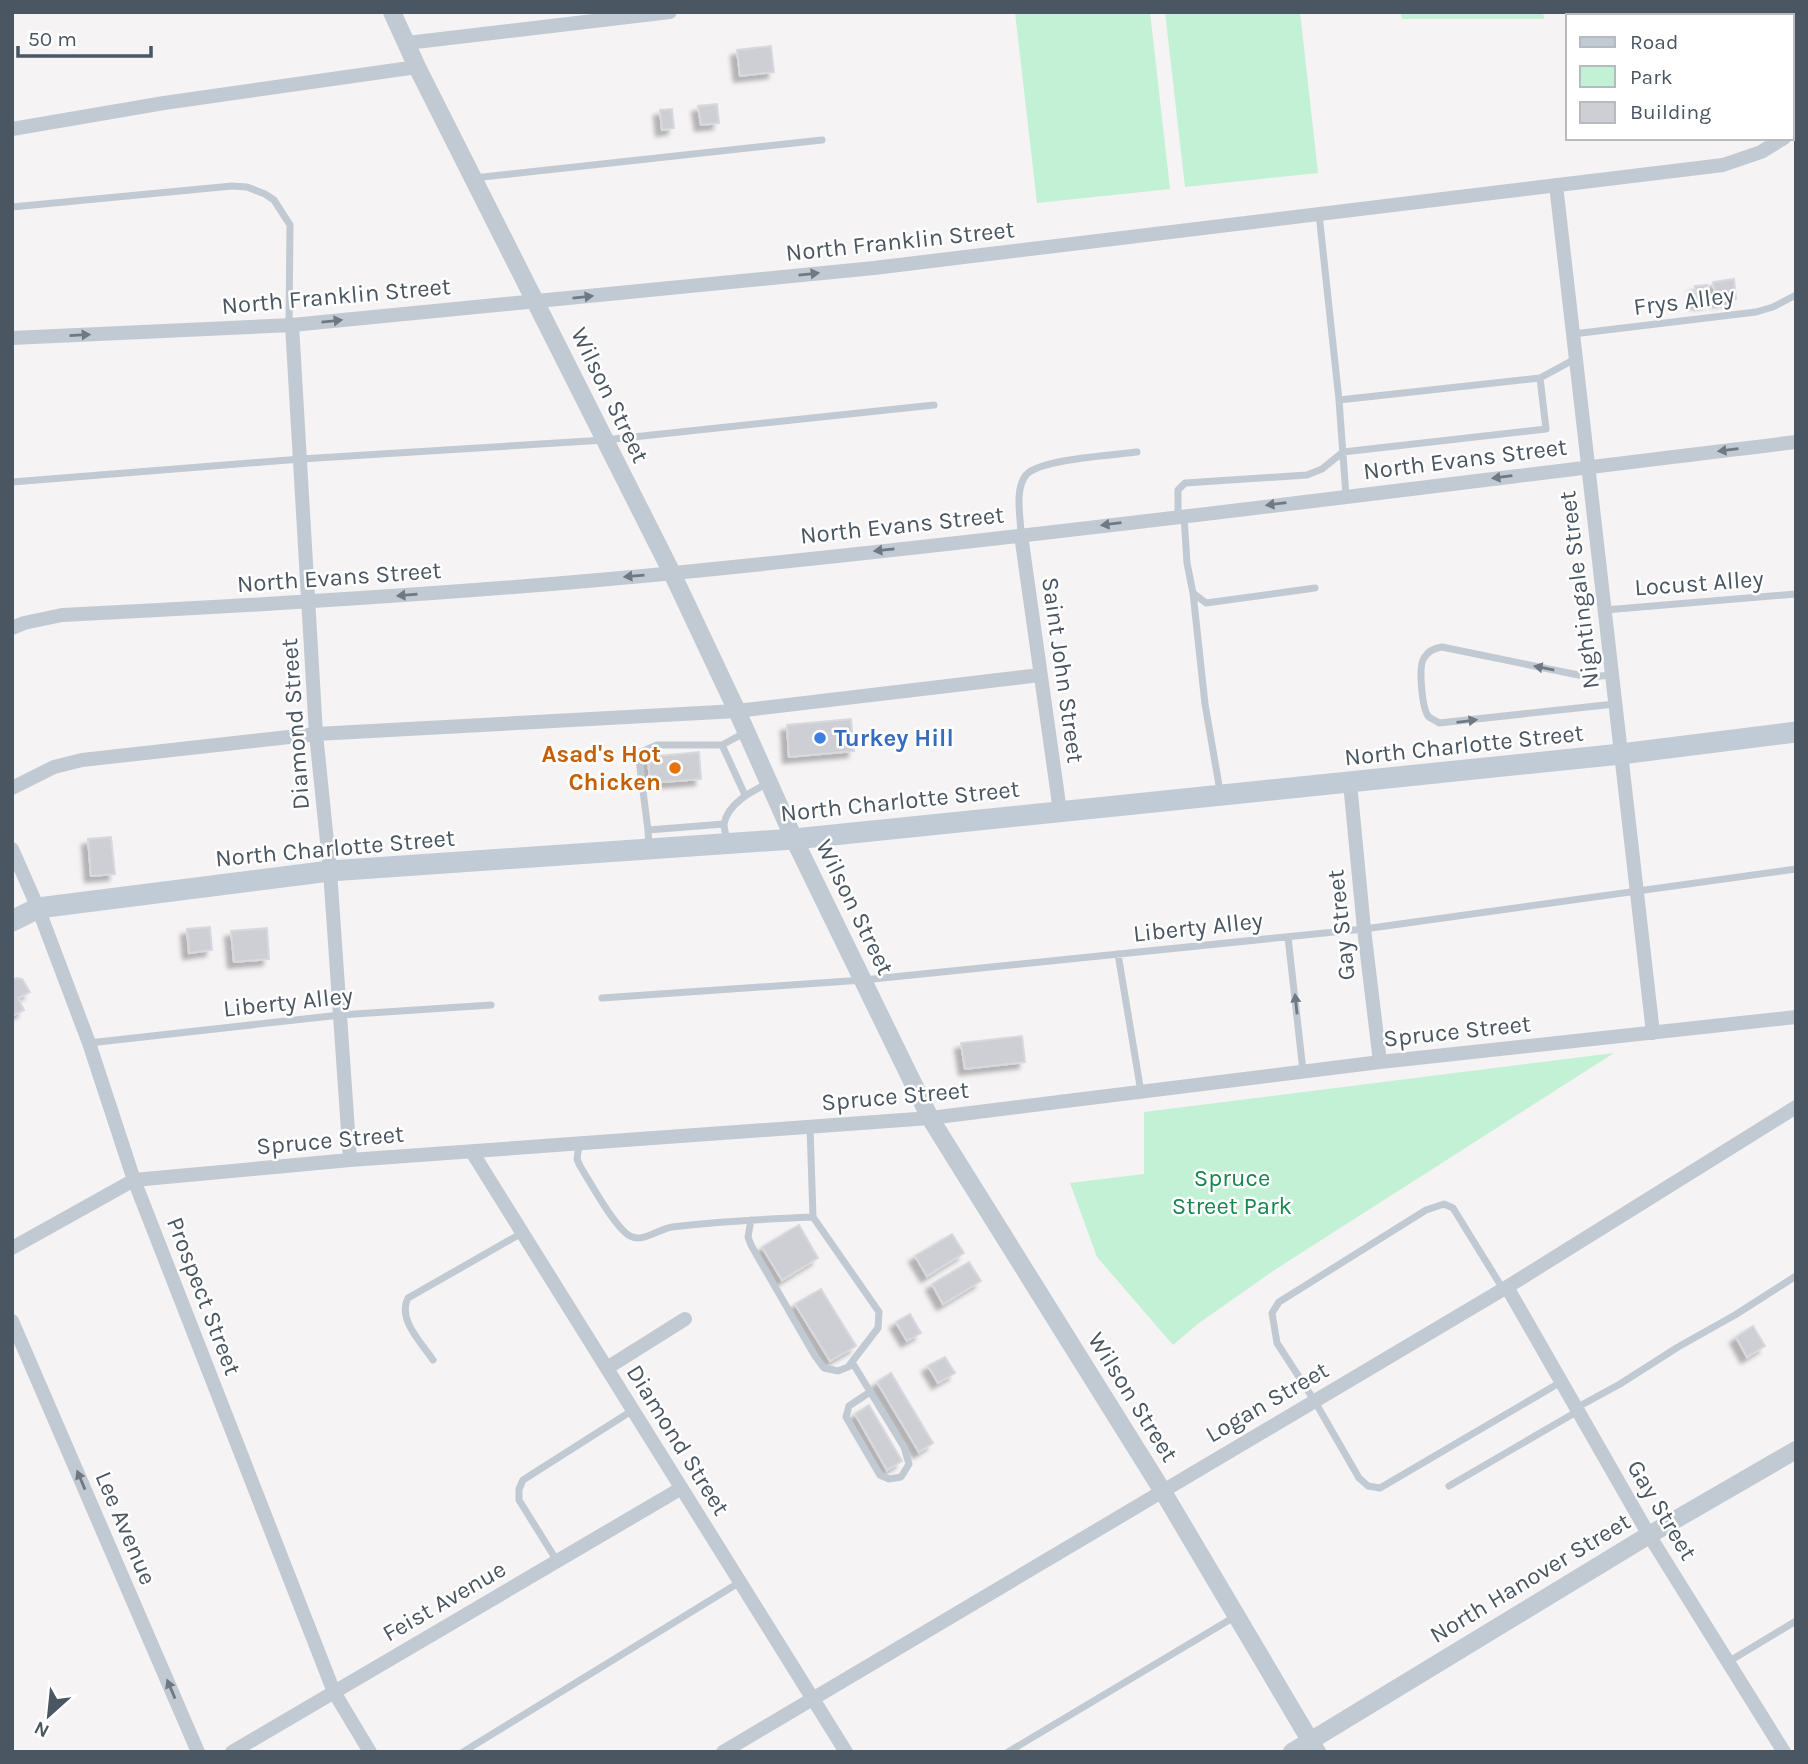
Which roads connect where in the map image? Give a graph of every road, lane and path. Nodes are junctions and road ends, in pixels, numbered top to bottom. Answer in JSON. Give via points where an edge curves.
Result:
{"nodes":[{"id":1,"x":392,"y":12,"type":"edge"},
{"id":2,"x":670,"y":12,"type":"edge"},
{"id":3,"x":407,"y":43,"type":"junction"},
{"id":4,"x":417,"y":67,"type":"junction"},
{"id":5,"x":12,"y":129,"type":"edge"},
{"id":6,"x":822,"y":140,"type":"dead end"},
{"id":7,"x":1774,"y":141,"type":"edge"},
{"id":8,"x":473,"y":178,"type":"junction"},
{"id":9,"x":1556,"y":185,"type":"junction"},
{"id":10,"x":12,"y":207,"type":"edge"},
{"id":11,"x":1319,"y":214,"type":"junction"},
{"id":12,"x":1796,"y":295,"type":"edge"},
{"id":13,"x":536,"y":301,"type":"junction"},
{"id":14,"x":291,"y":325,"type":"junction"},
{"id":15,"x":1573,"y":334,"type":"junction"},
{"id":16,"x":12,"y":338,"type":"edge"},
{"id":17,"x":1575,"y":358,"type":"junction"},
{"id":18,"x":1541,"y":378,"type":"junction"},
{"id":19,"x":1339,"y":400,"type":"junction"},
{"id":20,"x":934,"y":405,"type":"dead end"},
{"id":21,"x":605,"y":440,"type":"junction"},
{"id":22,"x":1796,"y":442,"type":"edge"},
{"id":23,"x":1137,"y":452,"type":"dead end"},
{"id":24,"x":1343,"y":452,"type":"junction"},
{"id":25,"x":300,"y":459,"type":"junction"},
{"id":26,"x":1588,"y":467,"type":"junction"},
{"id":27,"x":12,"y":482,"type":"edge"},
{"id":28,"x":1346,"y":496,"type":"junction"},
{"id":29,"x":1181,"y":515,"type":"junction"},
{"id":30,"x":1021,"y":534,"type":"junction"},
{"id":31,"x":672,"y":573,"type":"junction"},
{"id":32,"x":1315,"y":588,"type":"dead end"},
{"id":33,"x":1193,"y":593,"type":"junction"},
{"id":34,"x":1796,"y":594,"type":"edge"},
{"id":35,"x":309,"y":603,"type":"junction"},
{"id":36,"x":1604,"y":610,"type":"junction"},
{"id":37,"x":12,"y":628,"type":"edge"},
{"id":38,"x":1040,"y":675,"type":"junction"},
{"id":39,"x":1612,"y":675,"type":"junction"},
{"id":40,"x":1615,"y":704,"type":"junction"},
{"id":41,"x":737,"y":711,"type":"junction"},
{"id":42,"x":747,"y":732,"type":"junction"},
{"id":43,"x":1796,"y":732,"type":"edge"},
{"id":44,"x":316,"y":734,"type":"junction"},
{"id":45,"x":722,"y":745,"type":"junction"},
{"id":46,"x":1621,"y":754,"type":"junction"},
{"id":47,"x":769,"y":783,"type":"junction"},
{"id":48,"x":1350,"y":783,"type":"junction"},
{"id":49,"x":12,"y":788,"type":"edge"},
{"id":50,"x":745,"y":795,"type":"junction"},
{"id":51,"x":1220,"y":796,"type":"junction"},
{"id":52,"x":1060,"y":811,"type":"junction"},
{"id":53,"x":726,"y":834,"type":"junction"},
{"id":54,"x":648,"y":839,"type":"junction"},
{"id":55,"x":794,"y":839,"type":"junction"},
{"id":56,"x":12,"y":849,"type":"edge"},
{"id":57,"x":1796,"y":869,"type":"edge"},
{"id":58,"x":330,"y":871,"type":"junction"},
{"id":59,"x":1636,"y":890,"type":"junction"},
{"id":60,"x":37,"y":908,"type":"junction"},
{"id":61,"x":12,"y":921,"type":"edge"},
{"id":62,"x":1364,"y":929,"type":"junction"},
{"id":63,"x":1289,"y":937,"type":"junction"},
{"id":64,"x":1118,"y":954,"type":"junction"},
{"id":65,"x":863,"y":980,"type":"junction"},
{"id":66,"x":602,"y":998,"type":"dead end"},
{"id":67,"x":491,"y":1005,"type":"dead end"},
{"id":68,"x":340,"y":1015,"type":"junction"},
{"id":69,"x":1796,"y":1017,"type":"edge"},
{"id":70,"x":1653,"y":1033,"type":"junction"},
{"id":71,"x":89,"y":1043,"type":"junction"},
{"id":72,"x":1380,"y":1062,"type":"junction"},
{"id":73,"x":1303,"y":1071,"type":"junction"},
{"id":74,"x":1141,"y":1091,"type":"junction"},
{"id":75,"x":1796,"y":1107,"type":"edge"},
{"id":76,"x":930,"y":1118,"type":"junction"},
{"id":77,"x":810,"y":1127,"type":"junction"},
{"id":78,"x":579,"y":1144,"type":"junction"},
{"id":79,"x":472,"y":1152,"type":"junction"},
{"id":80,"x":350,"y":1160,"type":"junction"},
{"id":81,"x":134,"y":1180,"type":"junction"},
{"id":82,"x":813,"y":1217,"type":"junction"},
{"id":83,"x":751,"y":1220,"type":"junction"},
{"id":84,"x":522,"y":1232,"type":"junction"},
{"id":85,"x":12,"y":1248,"type":"edge"},
{"id":86,"x":1796,"y":1276,"type":"edge"},
{"id":87,"x":1506,"y":1288,"type":"junction"},
{"id":88,"x":685,"y":1319,"type":"dead end"},
{"id":89,"x":12,"y":1321,"type":"edge"},
{"id":90,"x":433,"y":1360,"type":"dead end"},
{"id":91,"x":852,"y":1362,"type":"junction"},
{"id":92,"x":607,"y":1368,"type":"junction"},
{"id":93,"x":1562,"y":1382,"type":"junction"},
{"id":94,"x":870,"y":1392,"type":"junction"},
{"id":95,"x":1314,"y":1400,"type":"junction"},
{"id":96,"x":633,"y":1410,"type":"junction"},
{"id":97,"x":1577,"y":1410,"type":"junction"},
{"id":98,"x":1796,"y":1450,"type":"edge"},
{"id":99,"x":1449,"y":1486,"type":"dead end"},
{"id":100,"x":680,"y":1489,"type":"junction"},
{"id":101,"x":1162,"y":1490,"type":"junction"},
{"id":102,"x":1649,"y":1535,"type":"junction"},
{"id":103,"x":557,"y":1561,"type":"junction"},
{"id":104,"x":740,"y":1582,"type":"junction"},
{"id":105,"x":1236,"y":1616,"type":"junction"},
{"id":106,"x":1796,"y":1621,"type":"edge"},
{"id":107,"x":1728,"y":1662,"type":"junction"},
{"id":108,"x":334,"y":1692,"type":"junction"},
{"id":109,"x":814,"y":1697,"type":"junction"},
{"id":110,"x":1313,"y":1746,"type":"edge"},
{"id":111,"x":198,"y":1752,"type":"edge"},
{"id":112,"x":232,"y":1752,"type":"edge"},
{"id":113,"x":370,"y":1752,"type":"edge"},
{"id":114,"x":463,"y":1752,"type":"edge"},
{"id":115,"x":723,"y":1752,"type":"edge"},
{"id":116,"x":846,"y":1752,"type":"edge"},
{"id":117,"x":1008,"y":1752,"type":"edge"},
{"id":118,"x":1292,"y":1752,"type":"edge"},
{"id":119,"x":1784,"y":1752,"type":"edge"}],
"edges":[{"from":1,"to":3,"type":"street","name":"Wilson Street"},
{"from":2,"to":3,"type":"street"},
{"from":3,"to":4,"type":"street","name":"Wilson Street"},
{"from":4,"to":5,"type":"street"},
{"from":4,"to":8,"type":"street","name":"Wilson Street"},
{"from":6,"to":8,"type":"lane"},
{"from":7,"to":9,"type":"street","name":"North Franklin Street","via":[[1761,152],[1723,165]]},
{"from":8,"to":13,"type":"street","name":"Wilson Street"},
{"from":9,"to":11,"type":"street","name":"North Franklin Street"},
{"from":9,"to":15,"type":"street","name":"Nightingale Street"},
{"from":10,"to":14,"type":"lane","via":[[232,186],[265,194],[290,225]]},
{"from":13,"to":11,"type":"street","name":"North Franklin Street","one_way":true,"via":[[874,268]]},
{"from":11,"to":19,"type":"lane"},
{"from":12,"to":15,"type":"lane","name":"Frys Alley","via":[[1756,312]]},
{"from":14,"to":13,"type":"street","name":"North Franklin Street","one_way":true},
{"from":13,"to":21,"type":"street","name":"Wilson Street"},
{"from":16,"to":14,"type":"street","name":"North Franklin Street","one_way":true},
{"from":14,"to":25,"type":"street","name":"Diamond Street"},
{"from":15,"to":17,"type":"street","name":"Nightingale Street"},
{"from":17,"to":18,"type":"lane"},
{"from":17,"to":26,"type":"street","name":"Nightingale Street"},
{"from":18,"to":19,"type":"lane"},
{"from":18,"to":24,"type":"lane","via":[[1546,429]]},
{"from":19,"to":24,"type":"lane"},
{"from":20,"to":21,"type":"lane"},
{"from":21,"to":25,"type":"lane"},
{"from":21,"to":31,"type":"street","name":"Wilson Street"},
{"from":22,"to":26,"type":"street","name":"North Evans Street","one_way":true},
{"from":23,"to":30,"type":"lane","via":[[1042,464],[1026,475],[1020,492]]},
{"from":24,"to":28,"type":"lane"},
{"from":24,"to":29,"type":"lane","via":[[1307,475],[1185,484],[1178,490]]},
{"from":25,"to":27,"type":"lane"},
{"from":25,"to":35,"type":"street","name":"Diamond Street"},
{"from":26,"to":28,"type":"street","name":"North Evans Street","one_way":true},
{"from":26,"to":36,"type":"street","name":"Nightingale Street"},
{"from":28,"to":29,"type":"street","name":"North Evans Street","one_way":true},
{"from":29,"to":30,"type":"street","name":"North Evans Street","one_way":true},
{"from":29,"to":33,"type":"lane"},
{"from":30,"to":31,"type":"street","name":"North Evans Street","one_way":true},
{"from":30,"to":38,"type":"street","name":"Saint John Street"},
{"from":31,"to":35,"type":"street","name":"North Evans Street","one_way":true},
{"from":31,"to":41,"type":"street","name":"Wilson Street"},
{"from":32,"to":33,"type":"lane","via":[[1206,603]]},
{"from":33,"to":51,"type":"lane"},
{"from":34,"to":36,"type":"lane","name":"Locust Alley"},
{"from":35,"to":37,"type":"street","name":"North Evans Street","via":[[62,615]]},
{"from":35,"to":44,"type":"street","name":"Diamond Street"},
{"from":36,"to":39,"type":"street","name":"Nightingale Street"},
{"from":38,"to":41,"type":"street"},
{"from":38,"to":52,"type":"street","name":"Saint John Street"},
{"from":39,"to":40,"type":"street","name":"Nightingale Street"},
{"from":39,"to":40,"type":"lane","one_way":true,"via":[[1588,677],[1442,648],[1434,648],[1421,667],[1424,709],[1439,723]]},
{"from":40,"to":46,"type":"street","name":"Nightingale Street"},
{"from":41,"to":42,"type":"street","name":"Wilson Street"},
{"from":41,"to":44,"type":"street"},
{"from":42,"to":45,"type":"lane"},
{"from":42,"to":47,"type":"street","name":"Wilson Street"},
{"from":43,"to":46,"type":"main road","name":"North Charlotte Street"},
{"from":44,"to":49,"type":"street","via":[[82,760],[54,767]]},
{"from":44,"to":58,"type":"street","name":"Diamond Street"},
{"from":45,"to":50,"type":"lane"},
{"from":45,"to":54,"type":"lane","via":[[657,745],[641,752]]},
{"from":46,"to":48,"type":"main road","name":"North Charlotte Street"},
{"from":46,"to":59,"type":"street","name":"Nightingale Street"},
{"from":47,"to":50,"type":"lane"},
{"from":47,"to":55,"type":"street","name":"Wilson Street"},
{"from":48,"to":51,"type":"main road","name":"North Charlotte Street"},
{"from":48,"to":62,"type":"street","name":"Gay Street"},
{"from":50,"to":53,"type":"lane","via":[[731,811]]},
{"from":51,"to":52,"type":"main road","name":"North Charlotte Street"},
{"from":52,"to":55,"type":"main road","name":"North Charlotte Street"},
{"from":53,"to":54,"type":"main road","name":"North Charlotte Street"},
{"from":53,"to":55,"type":"main road","name":"North Charlotte Street"},
{"from":54,"to":58,"type":"main road","name":"North Charlotte Street"},
{"from":55,"to":65,"type":"street","name":"Wilson Street"},
{"from":56,"to":60,"type":"street","name":"Prospect Street"},
{"from":57,"to":59,"type":"lane","name":"Liberty Alley"},
{"from":58,"to":60,"type":"main road","name":"North Charlotte Street"},
{"from":58,"to":68,"type":"street","name":"Diamond Street"},
{"from":59,"to":62,"type":"lane","name":"Liberty Alley"},
{"from":59,"to":70,"type":"street","name":"Nightingale Street"},
{"from":60,"to":61,"type":"main road","name":"North Charlotte Street"},
{"from":60,"to":71,"type":"street","name":"Prospect Street"},
{"from":62,"to":63,"type":"lane","name":"Liberty Alley"},
{"from":62,"to":72,"type":"street","name":"Gay Street"},
{"from":63,"to":64,"type":"lane","name":"Liberty Alley"},
{"from":73,"to":63,"type":"lane","one_way":true},
{"from":64,"to":65,"type":"lane","name":"Liberty Alley"},
{"from":64,"to":74,"type":"lane"},
{"from":65,"to":66,"type":"lane","name":"Liberty Alley"},
{"from":65,"to":76,"type":"street","name":"Wilson Street"},
{"from":67,"to":68,"type":"lane","name":"Liberty Alley"},
{"from":68,"to":71,"type":"lane","name":"Liberty Alley"},
{"from":68,"to":80,"type":"street","name":"Diamond Street"},
{"from":69,"to":70,"type":"street","name":"Spruce Street"},
{"from":70,"to":72,"type":"street","name":"Spruce Street"},
{"from":71,"to":81,"type":"street","name":"Prospect Street"},
{"from":72,"to":73,"type":"street","name":"Spruce Street"},
{"from":73,"to":74,"type":"street","name":"Spruce Street"},
{"from":74,"to":76,"type":"street","name":"Spruce Street"},
{"from":75,"to":87,"type":"street","name":"Logan Street"},
{"from":76,"to":77,"type":"street","name":"Spruce Street"},
{"from":76,"to":101,"type":"street","name":"Wilson Street"},
{"from":77,"to":78,"type":"street","name":"Spruce Street"},
{"from":77,"to":82,"type":"lane"},
{"from":78,"to":79,"type":"street","name":"Spruce Street"},
{"from":78,"to":83,"type":"lane","via":[[580,1166],[630,1236],[639,1239],[666,1228]]},
{"from":79,"to":80,"type":"street","name":"Spruce Street"},
{"from":79,"to":84,"type":"street","name":"Diamond Street"},
{"from":80,"to":81,"type":"street","name":"Spruce Street"},
{"from":81,"to":85,"type":"street","name":"Spruce Street"},
{"from":81,"to":108,"type":"street","name":"Prospect Street"},
{"from":82,"to":83,"type":"lane"},
{"from":82,"to":91,"type":"lane","via":[[879,1312],[878,1328]]},
{"from":83,"to":91,"type":"lane","via":[[751,1245],[815,1356],[824,1368],[838,1371]]},
{"from":84,"to":90,"type":"lane","via":[[408,1298],[405,1318]]},
{"from":84,"to":92,"type":"street","name":"Diamond Street"},
{"from":86,"to":97,"type":"lane"},
{"from":87,"to":93,"type":"street","name":"Gay Street"},
{"from":87,"to":95,"type":"street","name":"Logan Street"},
{"from":87,"to":95,"type":"lane","via":[[1454,1208],[1444,1204],[1426,1210],[1279,1302],[1272,1313],[1277,1343]]},
{"from":88,"to":92,"type":"street"},
{"from":111,"to":89,"type":"street","name":"Lee Avenue","one_way":true},
{"from":91,"to":94,"type":"lane"},
{"from":92,"to":96,"type":"street","name":"Diamond Street"},
{"from":93,"to":95,"type":"lane","via":[[1380,1488],[1359,1478]]},
{"from":93,"to":97,"type":"street","name":"Gay Street"},
{"from":94,"to":94,"type":"lane","via":[[905,1447],[909,1464],[901,1477],[880,1475],[846,1417],[849,1406]]},
{"from":95,"to":101,"type":"street","name":"Logan Street"},
{"from":96,"to":100,"type":"street","name":"Diamond Street"},
{"from":96,"to":103,"type":"lane","via":[[523,1480],[519,1500]]},
{"from":97,"to":99,"type":"lane"},
{"from":97,"to":102,"type":"street","name":"Gay Street"},
{"from":98,"to":102,"type":"street","name":"North Hanover Street"},
{"from":100,"to":103,"type":"street","name":"Feist Avenue"},
{"from":100,"to":104,"type":"street","name":"Diamond Street"},
{"from":101,"to":105,"type":"street","name":"Wilson Street"},
{"from":101,"to":109,"type":"street","name":"Logan Street"},
{"from":102,"to":107,"type":"street","name":"Gay Street"},
{"from":102,"to":110,"type":"street","name":"North Hanover Street"},
{"from":103,"to":108,"type":"street","name":"Feist Avenue"},
{"from":104,"to":109,"type":"street","name":"Diamond Street"},
{"from":104,"to":114,"type":"lane"},
{"from":105,"to":110,"type":"street","name":"Wilson Street"},
{"from":105,"to":117,"type":"lane"},
{"from":106,"to":107,"type":"lane"},
{"from":107,"to":119,"type":"street","name":"Gay Street"},
{"from":108,"to":112,"type":"street","name":"Feist Avenue"},
{"from":108,"to":113,"type":"street","name":"Prospect Street"},
{"from":109,"to":115,"type":"street","name":"Logan Street"},
{"from":109,"to":116,"type":"street","name":"Diamond Street"},
{"from":110,"to":118,"type":"street","name":"North Hanover Street"}]}
